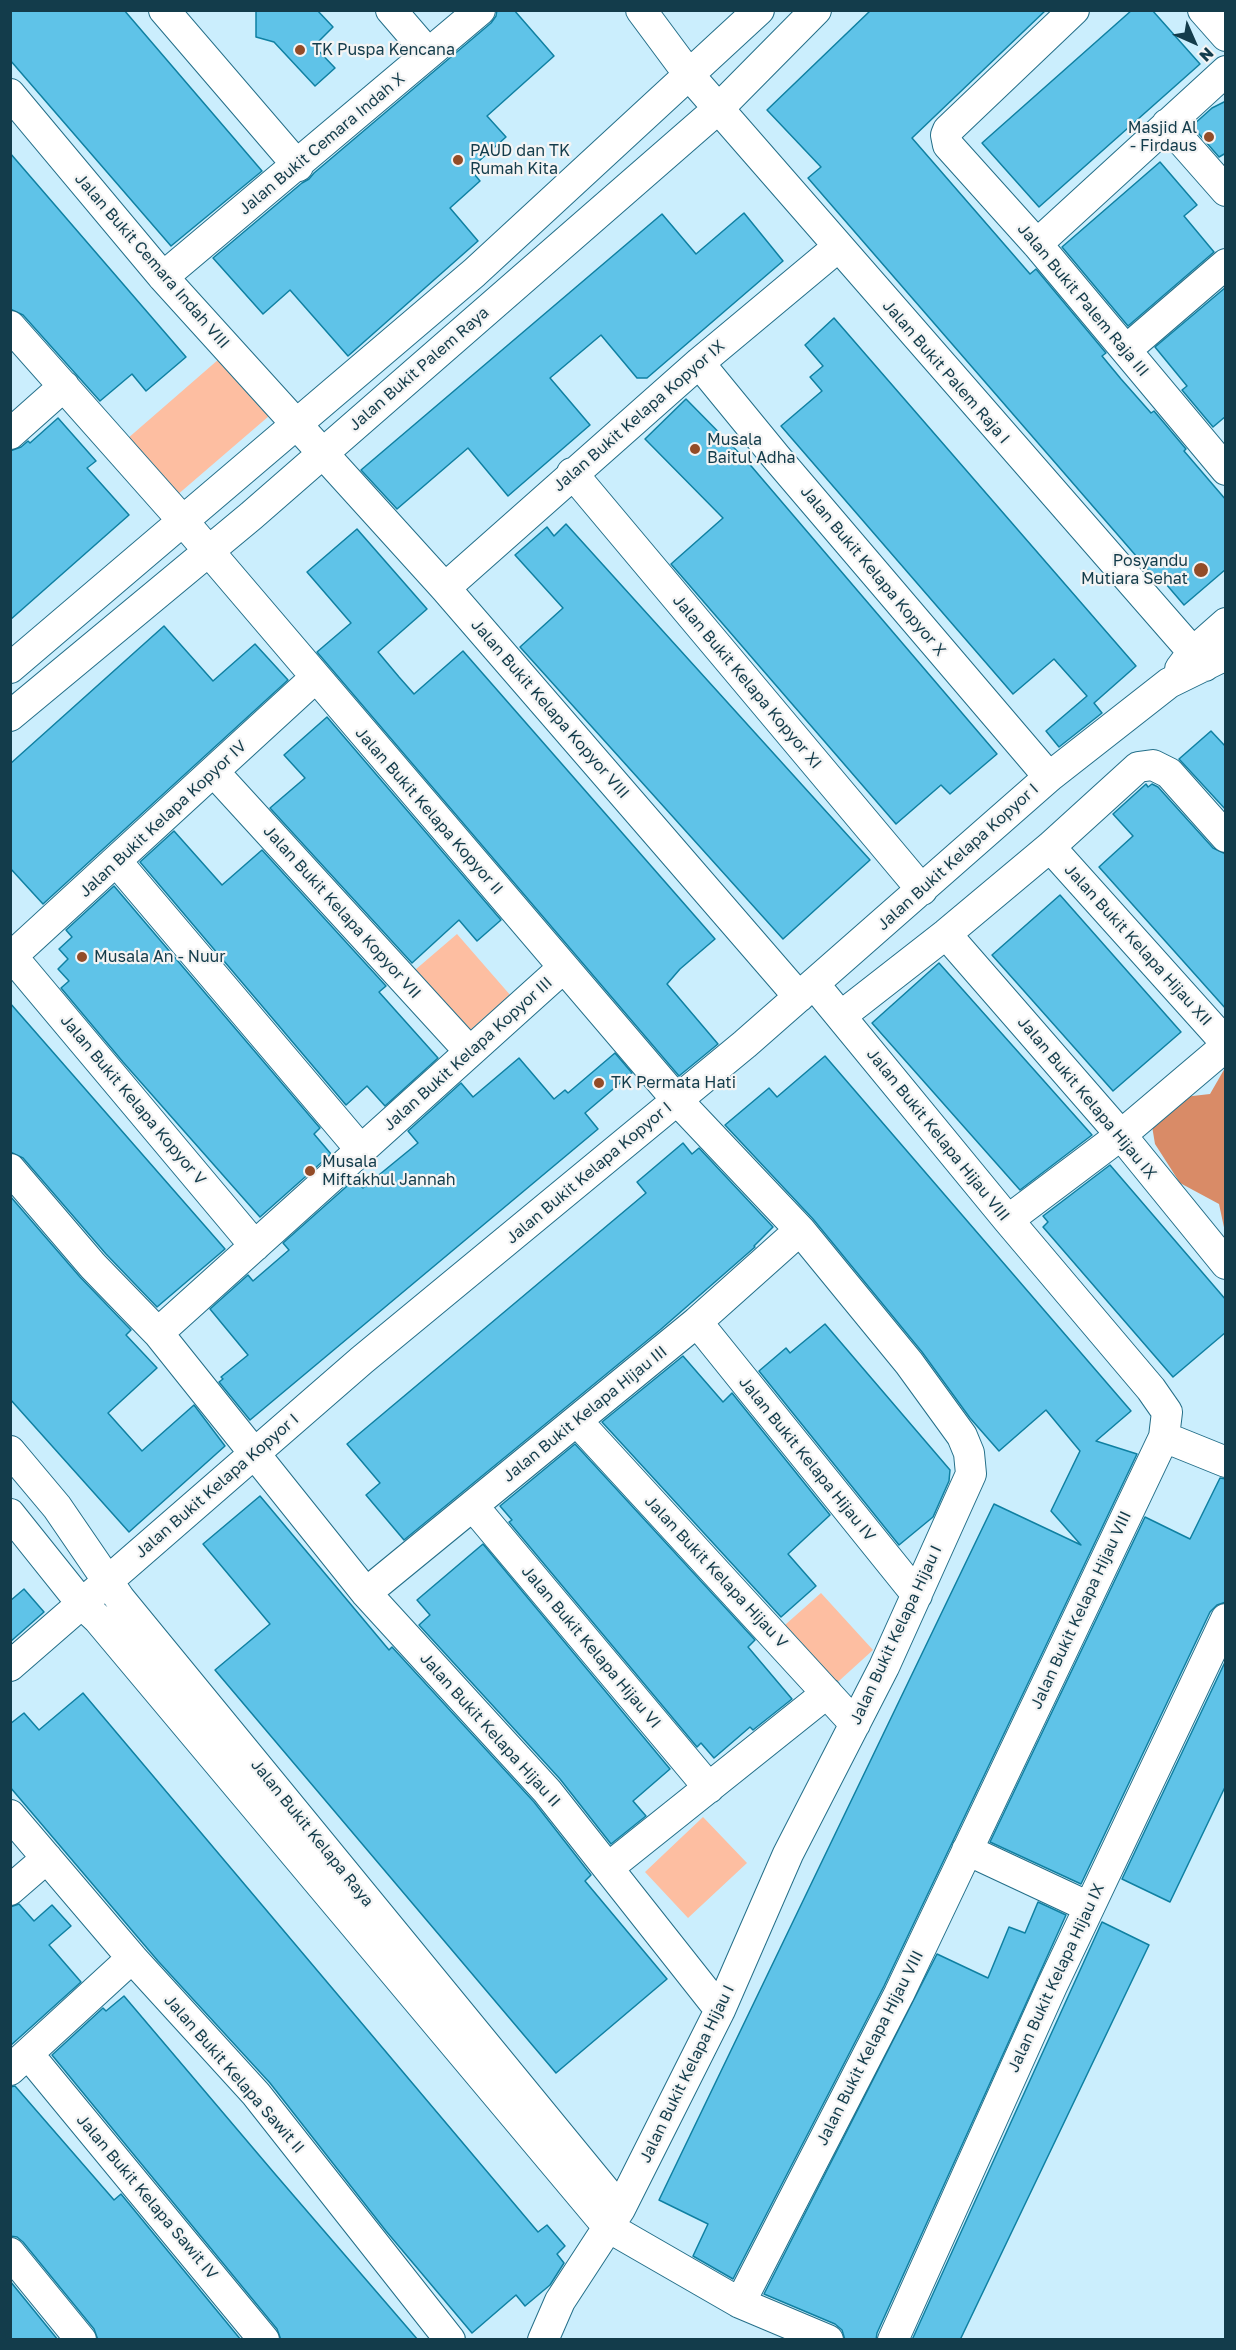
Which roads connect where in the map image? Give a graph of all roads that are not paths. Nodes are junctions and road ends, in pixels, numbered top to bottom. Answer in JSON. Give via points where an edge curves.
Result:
{"nodes":[{"id":1,"x":164,"y":10,"type":"edge"},
{"id":2,"x":391,"y":10,"type":"edge"},
{"id":3,"x":480,"y":10,"type":"edge"},
{"id":4,"x":641,"y":10,"type":"edge"},
{"id":5,"x":759,"y":10,"type":"edge"},
{"id":6,"x":816,"y":10,"type":"edge"},
{"id":7,"x":1074,"y":10,"type":"edge"},
{"id":8,"x":1203,"y":10,"type":"edge"},
{"id":9,"x":1226,"y":36,"type":"edge"},
{"id":10,"x":428,"y":53,"type":"junction"},
{"id":11,"x":1226,"y":71,"type":"edge"},
{"id":12,"x":690,"y":76,"type":"junction"},
{"id":13,"x":10,"y":94,"type":"edge"},
{"id":14,"x":719,"y":108,"type":"junction"},
{"id":15,"x":1167,"y":124,"type":"junction"},
{"id":16,"x":298,"y":166,"type":"junction"},
{"id":17,"x":1226,"y":191,"type":"edge"},
{"id":18,"x":1036,"y":244,"type":"junction"},
{"id":19,"x":838,"y":247,"type":"junction"},
{"id":20,"x":1226,"y":264,"type":"edge"},
{"id":21,"x":163,"y":277,"type":"junction"},
{"id":22,"x":10,"y":326,"type":"edge"},
{"id":23,"x":1126,"y":350,"type":"junction"},
{"id":24,"x":699,"y":363,"type":"junction"},
{"id":25,"x":64,"y":386,"type":"junction"},
{"id":26,"x":297,"y":424,"type":"junction"},
{"id":27,"x":10,"y":434,"type":"edge"},
{"id":28,"x":323,"y":454,"type":"junction"},
{"id":29,"x":1222,"y":458,"type":"edge"},
{"id":30,"x":572,"y":473,"type":"junction"},
{"id":31,"x":183,"y":522,"type":"junction"},
{"id":32,"x":208,"y":552,"type":"junction"},
{"id":33,"x":444,"y":588,"type":"junction"},
{"id":34,"x":1226,"y":623,"type":"edge"},
{"id":35,"x":1208,"y":658,"type":"edge"},
{"id":36,"x":12,"y":666,"type":"edge"},
{"id":37,"x":315,"y":678,"type":"junction"},
{"id":38,"x":36,"y":694,"type":"junction"},
{"id":39,"x":10,"y":716,"type":"edge"},
{"id":40,"x":214,"y":772,"type":"junction"},
{"id":41,"x":1048,"y":777,"type":"junction"},
{"id":42,"x":1226,"y":837,"type":"edge"},
{"id":43,"x":1050,"y":846,"type":"junction"},
{"id":44,"x":117,"y":862,"type":"junction"},
{"id":45,"x":922,"y":890,"type":"junction"},
{"id":46,"x":946,"y":934,"type":"junction"},
{"id":47,"x":11,"y":956,"type":"edge"},
{"id":48,"x":563,"y":968,"type":"junction"},
{"id":49,"x":806,"y":991,"type":"junction"},
{"id":50,"x":841,"y":1016,"type":"junction"},
{"id":51,"x":1226,"y":1045,"type":"edge"},
{"id":52,"x":470,"y":1052,"type":"junction"},
{"id":53,"x":677,"y":1100,"type":"junction"},
{"id":54,"x":1121,"y":1135,"type":"junction"},
{"id":55,"x":361,"y":1150,"type":"junction"},
{"id":56,"x":10,"y":1169,"type":"edge"},
{"id":57,"x":1008,"y":1220,"type":"junction"},
{"id":58,"x":801,"y":1230,"type":"junction"},
{"id":59,"x":255,"y":1246,"type":"junction"},
{"id":60,"x":1226,"y":1264,"type":"edge"},
{"id":61,"x":697,"y":1323,"type":"junction"},
{"id":62,"x":158,"y":1333,"type":"junction"},
{"id":63,"x":577,"y":1421,"type":"junction"},
{"id":64,"x":1164,"y":1437,"type":"junction"},
{"id":65,"x":10,"y":1451,"type":"edge"},
{"id":66,"x":253,"y":1455,"type":"junction"},
{"id":67,"x":1226,"y":1462,"type":"edge"},
{"id":68,"x":473,"y":1506,"type":"junction"},
{"id":69,"x":10,"y":1514,"type":"edge"},
{"id":70,"x":107,"y":1580,"type":"junction"},
{"id":71,"x":366,"y":1593,"type":"junction"},
{"id":72,"x":917,"y":1595,"type":"junction"},
{"id":73,"x":82,"y":1604,"type":"junction"},
{"id":74,"x":1226,"y":1619,"type":"edge"},
{"id":75,"x":10,"y":1666,"type":"edge"},
{"id":76,"x":827,"y":1693,"type":"junction"},
{"id":77,"x":855,"y":1724,"type":"junction"},
{"id":78,"x":709,"y":1788,"type":"junction"},
{"id":79,"x":10,"y":1815,"type":"edge"},
{"id":80,"x":967,"y":1850,"type":"junction"},
{"id":81,"x":47,"y":1858,"type":"junction"},
{"id":82,"x":608,"y":1868,"type":"junction"},
{"id":83,"x":10,"y":1890,"type":"edge"},
{"id":84,"x":1089,"y":1907,"type":"junction"},
{"id":85,"x":379,"y":1934,"type":"junction"},
{"id":86,"x":132,"y":1958,"type":"junction"},
{"id":87,"x":720,"y":2010,"type":"junction"},
{"id":88,"x":20,"y":2062,"type":"edge"},
{"id":89,"x":614,"y":2218,"type":"junction"},
{"id":90,"x":10,"y":2253,"type":"edge"},
{"id":91,"x":740,"y":2303,"type":"junction"},
{"id":92,"x":81,"y":2340,"type":"edge"},
{"id":93,"x":264,"y":2340,"type":"edge"},
{"id":94,"x":450,"y":2340,"type":"edge"},
{"id":95,"x":543,"y":2340,"type":"edge"},
{"id":96,"x":828,"y":2340,"type":"edge"},
{"id":97,"x":893,"y":2340,"type":"edge"}],
"edges":[{"from":1,"to":16,"type":"street"},
{"from":2,"to":10,"type":"street"},
{"from":3,"to":10,"type":"street","name":"Jalan Bukit Cemara Indah X"},
{"from":4,"to":12,"type":"street","name":"Jalan Bukit Palem Raja I"},
{"from":5,"to":12,"type":"street"},
{"from":6,"to":14,"type":"street","name":"Jalan Bukit Palem Raya"},
{"from":7,"to":18,"type":"street","name":"Jalan Bukit Palem Raja III","via":[[946,135],[948,145]]},
{"from":8,"to":9,"type":"street"},
{"from":10,"to":16,"type":"street","name":"Jalan Bukit Cemara Indah X"},
{"from":11,"to":15,"type":"street"},
{"from":12,"to":14,"type":"street","name":"Jalan Bukit Palem Raja I"},
{"from":12,"to":26,"type":"street","via":[[474,273]]},
{"from":13,"to":21,"type":"street","name":"Jalan Bukit Cemara Indah VIII"},
{"from":14,"to":19,"type":"street","name":"Jalan Bukit Palem Raja I"},
{"from":14,"to":28,"type":"street","name":"Jalan Bukit Palem Raya"},
{"from":15,"to":17,"type":"street"},
{"from":15,"to":18,"type":"street"},
{"from":16,"to":21,"type":"street","name":"Jalan Bukit Cemara Indah X"},
{"from":18,"to":23,"type":"street","name":"Jalan Bukit Palem Raja III"},
{"from":19,"to":24,"type":"street","name":"Jalan Bukit Kelapa Kopyor IX"},
{"from":19,"to":35,"type":"street","name":"Jalan Bukit Palem Raja I"},
{"from":20,"to":23,"type":"street"},
{"from":21,"to":26,"type":"street","name":"Jalan Bukit Cemara Indah VIII"},
{"from":22,"to":25,"type":"street","name":"Jalan Bukit Kelapa Kopyor II"},
{"from":23,"to":29,"type":"street","name":"Jalan Bukit Palem Raja III"},
{"from":24,"to":30,"type":"street","name":"Jalan Bukit Kelapa Kopyor IX"},
{"from":24,"to":41,"type":"street","name":"Jalan Bukit Kelapa Kopyor X"},
{"from":25,"to":27,"type":"street"},
{"from":25,"to":31,"type":"street","name":"Jalan Bukit Kelapa Kopyor II"},
{"from":26,"to":28,"type":"street","name":"Jalan Bukit Kelapa Kopyor VIII"},
{"from":26,"to":31,"type":"street"},
{"from":28,"to":32,"type":"street","name":"Jalan Bukit Palem Raya"},
{"from":28,"to":33,"type":"street","name":"Jalan Bukit Kelapa Kopyor VIII"},
{"from":30,"to":33,"type":"street","name":"Jalan Bukit Kelapa Kopyor IX"},
{"from":30,"to":45,"type":"street","name":"Jalan Bukit Kelapa Kopyor XI"},
{"from":31,"to":32,"type":"street","name":"Jalan Bukit Kelapa Kopyor II"},
{"from":31,"to":36,"type":"street"},
{"from":32,"to":37,"type":"street","name":"Jalan Bukit Kelapa Kopyor II"},
{"from":32,"to":38,"type":"street","name":"Jalan Bukit Palem Raya"},
{"from":33,"to":49,"type":"street","name":"Jalan Bukit Kelapa Kopyor VIII"},
{"from":34,"to":35,"type":"street","name":"Jalan Bukit Kelapa Kopyor I"},
{"from":35,"to":41,"type":"street","name":"Jalan Bukit Kelapa Kopyor I","via":[[1169,683]]},
{"from":36,"to":38,"type":"street"},
{"from":37,"to":40,"type":"street","name":"Jalan Bukit Kelapa Kopyor IV"},
{"from":37,"to":48,"type":"street","name":"Jalan Bukit Kelapa Kopyor II"},
{"from":38,"to":39,"type":"street","name":"Jalan Bukit Palem Raya"},
{"from":40,"to":44,"type":"street","name":"Jalan Bukit Kelapa Kopyor IV"},
{"from":40,"to":52,"type":"street","name":"Jalan Bukit Kelapa Kopyor VII"},
{"from":41,"to":45,"type":"street","name":"Jalan Bukit Kelapa Kopyor I"},
{"from":42,"to":43,"type":"street","via":[[1169,773],[1154,765],[1138,767]]},
{"from":43,"to":46,"type":"street"},
{"from":43,"to":51,"type":"street","name":"Jalan Bukit Kelapa Hijau XII"},
{"from":44,"to":47,"type":"street","name":"Jalan Bukit Kelapa Kopyor IV"},
{"from":44,"to":55,"type":"street"},
{"from":45,"to":49,"type":"street","name":"Jalan Bukit Kelapa Kopyor I"},
{"from":46,"to":50,"type":"street"},
{"from":46,"to":54,"type":"street","name":"Jalan Bukit Kelapa Hijau IX"},
{"from":47,"to":59,"type":"street","name":"Jalan Bukit Kelapa Kopyor V"},
{"from":48,"to":52,"type":"street","name":"Jalan Bukit Kelapa Kopyor III"},
{"from":48,"to":53,"type":"street","name":"Jalan Bukit Kelapa Kopyor II"},
{"from":49,"to":50,"type":"street","name":"Jalan Bukit Kelapa Hijau VIII"},
{"from":49,"to":53,"type":"street","name":"Jalan Bukit Kelapa Kopyor I"},
{"from":50,"to":57,"type":"street","name":"Jalan Bukit Kelapa Hijau VIII"},
{"from":51,"to":54,"type":"street"},
{"from":52,"to":55,"type":"street","name":"Jalan Bukit Kelapa Kopyor III"},
{"from":53,"to":58,"type":"street","name":"Jalan Bukit Kelapa Hijau I"},
{"from":53,"to":66,"type":"street","name":"Jalan Bukit Kelapa Kopyor I"},
{"from":54,"to":57,"type":"street"},
{"from":54,"to":60,"type":"street","name":"Jalan Bukit Kelapa Hijau IX"},
{"from":55,"to":59,"type":"street","name":"Jalan Bukit Kelapa Kopyor III"},
{"from":56,"to":62,"type":"street","via":[[93,1266]]},
{"from":57,"to":64,"type":"street","name":"Jalan Bukit Kelapa Hijau VIII","via":[[1151,1389],[1167,1412]]},
{"from":58,"to":61,"type":"street","name":"Jalan Bukit Kelapa Hijau III"},
{"from":58,"to":72,"type":"street","name":"Jalan Bukit Kelapa Hijau I","via":[[909,1363],[962,1436],[969,1454],[971,1474]]},
{"from":59,"to":62,"type":"street","name":"Jalan Bukit Kelapa Kopyor III"},
{"from":61,"to":63,"type":"street","name":"Jalan Bukit Kelapa Hijau III"},
{"from":61,"to":72,"type":"street","name":"Jalan Bukit Kelapa Hijau IV"},
{"from":62,"to":66,"type":"street"},
{"from":63,"to":68,"type":"street","name":"Jalan Bukit Kelapa Hijau III"},
{"from":63,"to":76,"type":"street","name":"Jalan Bukit Kelapa Hijau V"},
{"from":64,"to":67,"type":"street"},
{"from":64,"to":80,"type":"street","name":"Jalan Bukit Kelapa Hijau VIII"},
{"from":65,"to":70,"type":"street","name":"Jalan Bukit Kelapa Raya","via":[[57,1507]]},
{"from":66,"to":70,"type":"street","name":"Jalan Bukit Kelapa Kopyor I"},
{"from":66,"to":71,"type":"street","name":"Jalan Bukit Kelapa Hijau II"},
{"from":68,"to":71,"type":"street","name":"Jalan Bukit Kelapa Hijau III"},
{"from":68,"to":78,"type":"street","name":"Jalan Bukit Kelapa Hijau VI"},
{"from":69,"to":73,"type":"street","name":"Jalan Bukit Kelapa Raya"},
{"from":70,"to":73,"type":"street","name":"Jalan Bukit Kelapa Kopyor I"},
{"from":70,"to":85,"type":"street","name":"Jalan Bukit Kelapa Raya"},
{"from":71,"to":82,"type":"street","name":"Jalan Bukit Kelapa Hijau II","via":[[547,1791]]},
{"from":72,"to":77,"type":"street","name":"Jalan Bukit Kelapa Hijau I"},
{"from":73,"to":75,"type":"street","name":"Jalan Bukit Kelapa Kopyor I"},
{"from":73,"to":85,"type":"street","name":"Jalan Bukit Kelapa Raya"},
{"from":74,"to":84,"type":"street","name":"Jalan Bukit Kelapa Hijau IX"},
{"from":76,"to":77,"type":"street","name":"Jalan Bukit Kelapa Hijau V"},
{"from":76,"to":78,"type":"street"},
{"from":77,"to":87,"type":"street","name":"Jalan Bukit Kelapa Hijau I","via":[[788,1854]]},
{"from":78,"to":82,"type":"street"},
{"from":79,"to":81,"type":"street","name":"Jalan Bukit Kelapa Sawit II"},
{"from":80,"to":84,"type":"street"},
{"from":80,"to":91,"type":"street","name":"Jalan Bukit Kelapa Hijau VIII","via":[[899,1994]]},
{"from":81,"to":83,"type":"street"},
{"from":81,"to":86,"type":"street","name":"Jalan Bukit Kelapa Sawit II"},
{"from":82,"to":87,"type":"street","name":"Jalan Bukit Kelapa Hijau II"},
{"from":84,"to":97,"type":"street","name":"Jalan Bukit Kelapa Hijau IX"},
{"from":85,"to":89,"type":"street","name":"Jalan Bukit Kelapa Raya"},
{"from":86,"to":88,"type":"street"},
{"from":86,"to":94,"type":"street","name":"Jalan Bukit Kelapa Sawit II","via":[[256,2094]]},
{"from":87,"to":89,"type":"street","name":"Jalan Bukit Kelapa Hijau I"},
{"from":88,"to":93,"type":"street","name":"Jalan Bukit Kelapa Sawit IV"},
{"from":89,"to":91,"type":"street"},
{"from":89,"to":95,"type":"street","name":"Jalan Bukit Kelapa Hijau I","via":[[560,2301]]},
{"from":90,"to":92,"type":"street"},
{"from":91,"to":96,"type":"street"}]}
